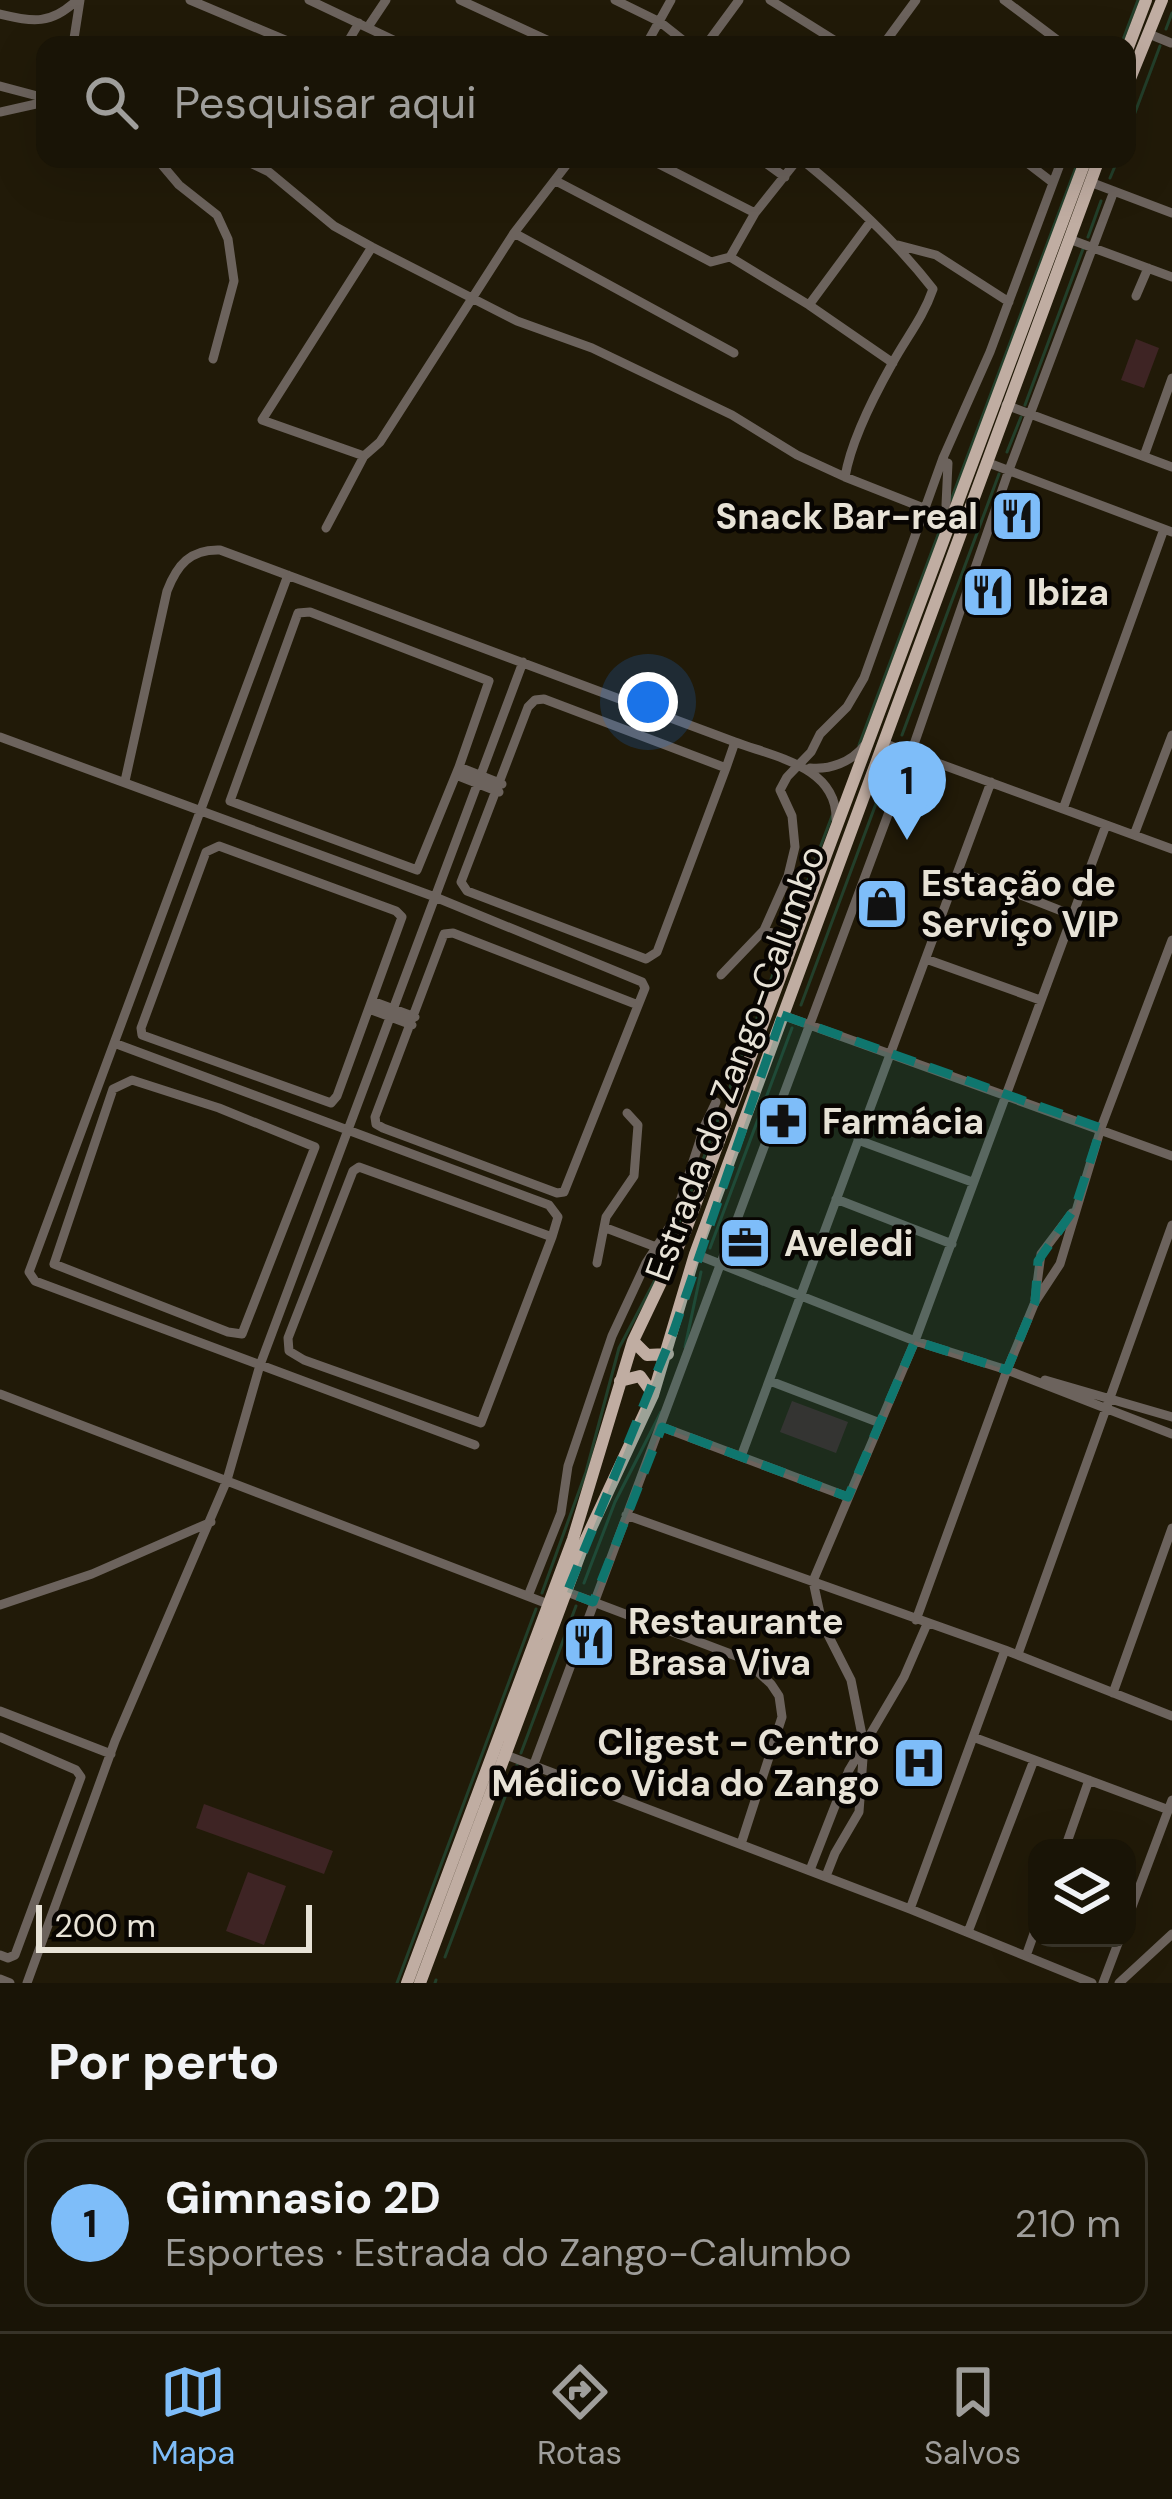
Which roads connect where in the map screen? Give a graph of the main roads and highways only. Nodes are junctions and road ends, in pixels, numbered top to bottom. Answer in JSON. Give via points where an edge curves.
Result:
{"nodes":[{"id":1,"x":1146,"y":0,"type":"edge"},
{"id":2,"x":1162,"y":0,"type":"edge"},
{"id":3,"x":1132,"y":36,"type":"edge"},
{"id":4,"x":1136,"y":65,"type":"edge"},
{"id":5,"x":1083,"y":168,"type":"edge"},
{"id":6,"x":1095,"y":168,"type":"edge"},
{"id":7,"x":877,"y":740,"type":"junction"},
{"id":8,"x":633,"y":1342,"type":"junction"},
{"id":9,"x":668,"y":1354,"type":"junction"},
{"id":10,"x":620,"y":1381,"type":"junction"},
{"id":11,"x":653,"y":1395,"type":"junction"},
{"id":12,"x":407,"y":1983,"type":"edge"},
{"id":13,"x":420,"y":1983,"type":"edge"}],
"edges":[{"from":1,"to":3,"type":"main road"},
{"from":2,"to":4,"type":"main road"},
{"from":5,"to":7,"type":"main road","name":"Estrada do Zango-Calumbo","via":[[951,507]]},
{"from":6,"to":7,"type":"main road","name":"Estrada do Zango-Calumbo"},
{"from":7,"to":8,"type":"main road","name":"Estrada do Zango-Calumbo","via":[[789,939],[678,1248]]},
{"from":7,"to":9,"type":"main road","name":"Estrada do Zango-Calumbo","via":[[695,1254]]},
{"from":8,"to":9,"type":"main road","via":[[646,1355]]},
{"from":8,"to":10,"type":"main road","name":"Estrada do Zango-Calumbo"},
{"from":9,"to":11,"type":"main road","name":"Estrada do Zango-Calumbo"},
{"from":10,"to":11,"type":"main road","via":[[640,1376]]},
{"from":10,"to":12,"type":"main road","name":"Estrada do Zango-Calumbo","via":[[586,1501],[539,1601]]},
{"from":11,"to":13,"type":"main road","name":"Estrada do Zango-Calumbo","via":[[601,1503],[580,1597],[519,1759]]}]}
